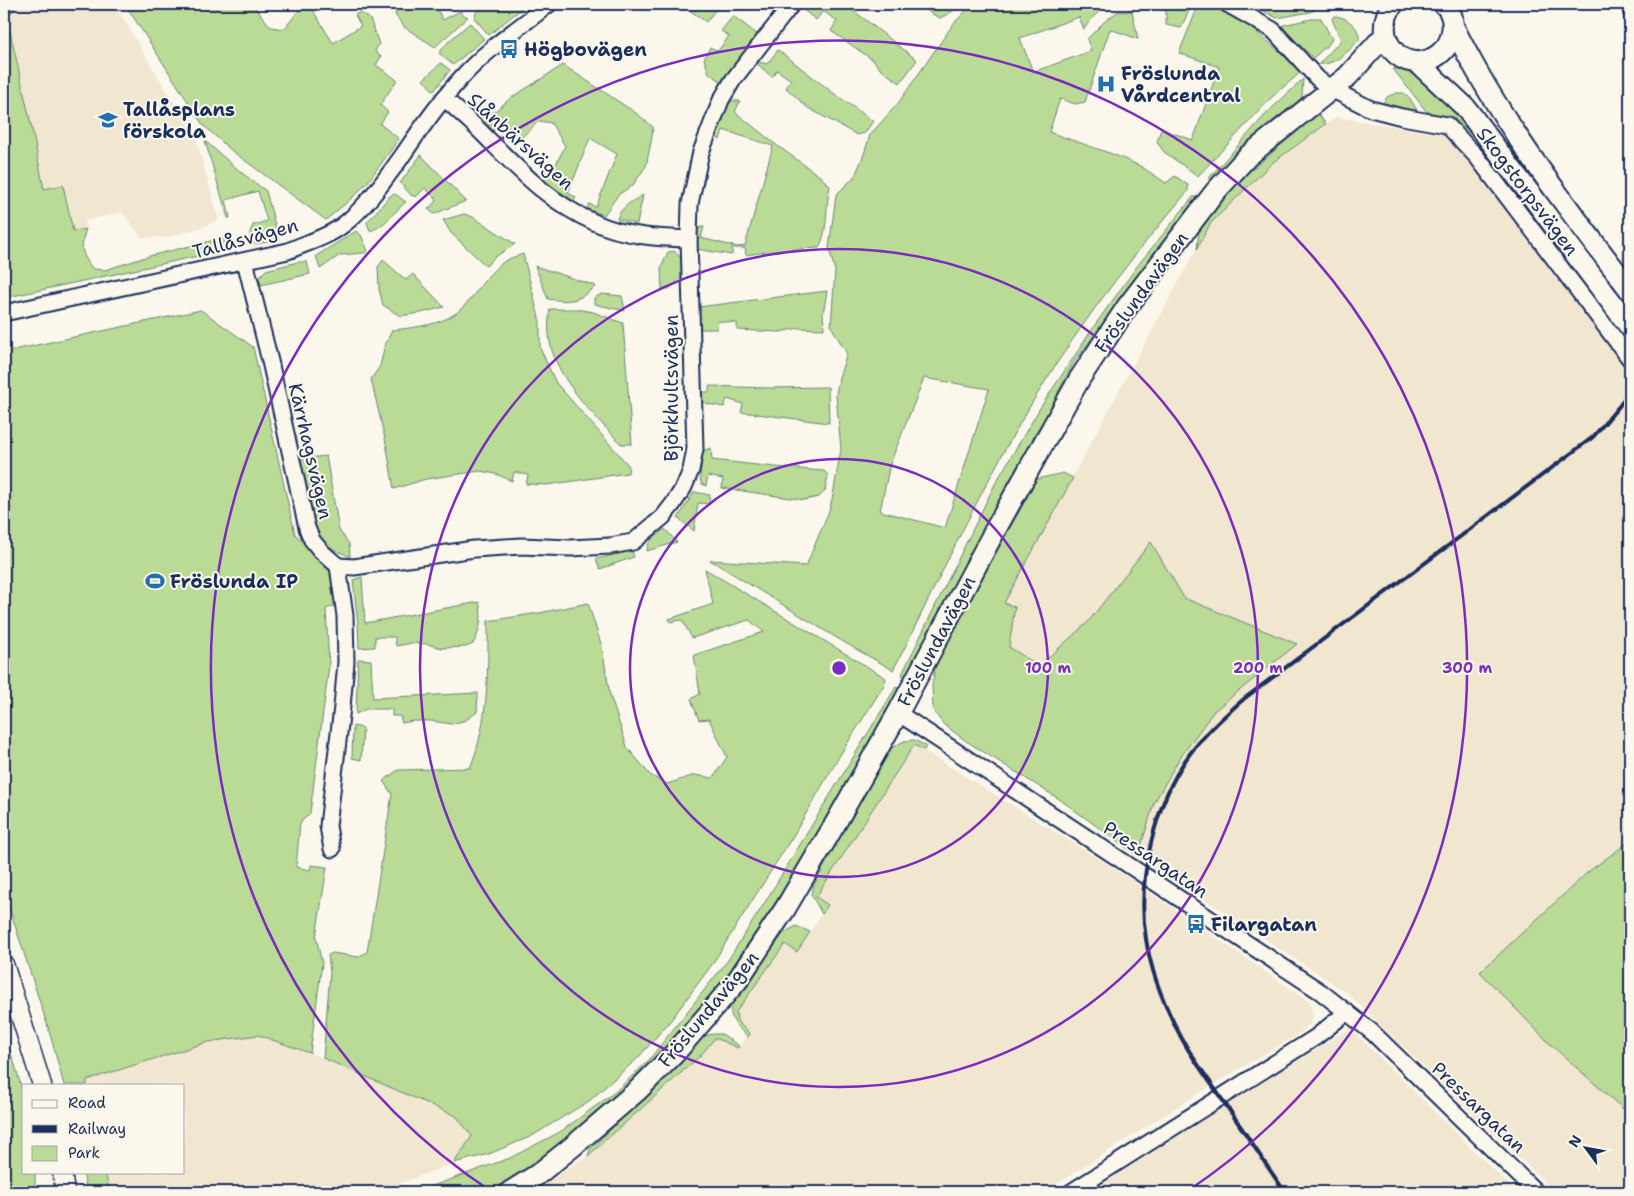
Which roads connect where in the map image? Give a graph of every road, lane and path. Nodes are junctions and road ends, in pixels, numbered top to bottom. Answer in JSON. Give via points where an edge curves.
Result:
{"nodes":[{"id":1,"x":549,"y":4,"type":"edge"},
{"id":2,"x":792,"y":4,"type":"edge"},
{"id":3,"x":1227,"y":4,"type":"edge"},
{"id":4,"x":1444,"y":4,"type":"edge"},
{"id":5,"x":1384,"y":16,"type":"edge"},
{"id":6,"x":1453,"y":26,"type":"junction"},
{"id":7,"x":1410,"y":59,"type":"junction"},
{"id":8,"x":1348,"y":76,"type":"junction"},
{"id":9,"x":1331,"y":89,"type":"junction"},
{"id":10,"x":444,"y":98,"type":"junction"},
{"id":11,"x":689,"y":240,"type":"junction"},
{"id":12,"x":245,"y":261,"type":"junction"},
{"id":13,"x":1630,"y":290,"type":"edge"},
{"id":14,"x":4,"y":313,"type":"edge"},
{"id":15,"x":1630,"y":327,"type":"edge"},
{"id":16,"x":1630,"y":358,"type":"edge"},
{"id":17,"x":338,"y":566,"type":"junction"},
{"id":18,"x":898,"y":713,"type":"junction"},
{"id":19,"x":332,"y":850,"type":"dead end"},
{"id":20,"x":4,"y":964,"type":"edge"},
{"id":21,"x":1347,"y":1012,"type":"junction"},
{"id":22,"x":42,"y":1084,"type":"edge"},
{"id":23,"x":62,"y":1174,"type":"edge"},
{"id":24,"x":65,"y":1192,"type":"edge"},
{"id":25,"x":510,"y":1192,"type":"edge"},
{"id":26,"x":1071,"y":1192,"type":"edge"},
{"id":27,"x":1536,"y":1192,"type":"edge"}],
"edges":[{"from":1,"to":10,"type":"street","name":"Tallåsvägen","via":[[492,48]]},
{"from":2,"to":11,"type":"street","name":"Björkhultsvägen","via":[[751,55],[721,100],[701,152],[690,204]]},
{"from":3,"to":9,"type":"street","via":[[1273,30]]},
{"from":4,"to":6,"type":"main road","name":"Skogstorpsvägen","via":[[1451,14]]},
{"from":5,"to":7,"type":"main road","name":"Skogstorpsvägen","via":[[1393,50]]},
{"from":5,"to":8,"type":"main road","name":"Fröslundavägen"},
{"from":6,"to":7,"type":"main road","name":"Fröslundavägen","via":[[1444,50],[1432,59]]},
{"from":6,"to":13,"type":"main road","name":"Skogstorpsvägen","via":[[1500,112]]},
{"from":7,"to":8,"type":"main road","name":"Fröslundavägen","via":[[1383,61]]},
{"from":7,"to":15,"type":"main road","name":"Skogstorpsvägen","via":[[1465,106]]},
{"from":8,"to":9,"type":"main road","name":"Fröslundavägen"},
{"from":9,"to":16,"type":"street","via":[[1371,109],[1447,124],[1477,157]]},
{"from":9,"to":18,"type":"main road","name":"Fröslundavägen","via":[[1248,156],[1212,196],[1127,307],[1080,378]]},
{"from":10,"to":11,"type":"street","name":"Slånbärsvägen","via":[[536,186],[561,205],[618,230]]},
{"from":10,"to":12,"type":"street","name":"Tallåsvägen","via":[[379,188],[342,226],[288,251]]},
{"from":11,"to":17,"type":"street","name":"Björkhultsvägen","via":[[695,449],[692,470],[684,487],[663,517],[633,542],[610,546],[474,548],[354,567]]},
{"from":12,"to":14,"type":"street","name":"Tallåsvägen"},
{"from":12,"to":17,"type":"street","name":"Kärrhagsvägen","via":[[307,528],[321,552]]},
{"from":17,"to":19,"type":"street","via":[[345,616],[346,662],[328,826]]},
{"from":18,"to":21,"type":"street","name":"Pressargatan"},
{"from":18,"to":25,"type":"main road","name":"Fröslundavägen","via":[[787,906],[737,981],[637,1091],[537,1175]]},
{"from":20,"to":22,"type":"street"},
{"from":21,"to":26,"type":"street","via":[[1316,1036]]},
{"from":21,"to":27,"type":"street","name":"Pressargatan","via":[[1429,1086]]},
{"from":23,"to":24,"type":"street"}]}
